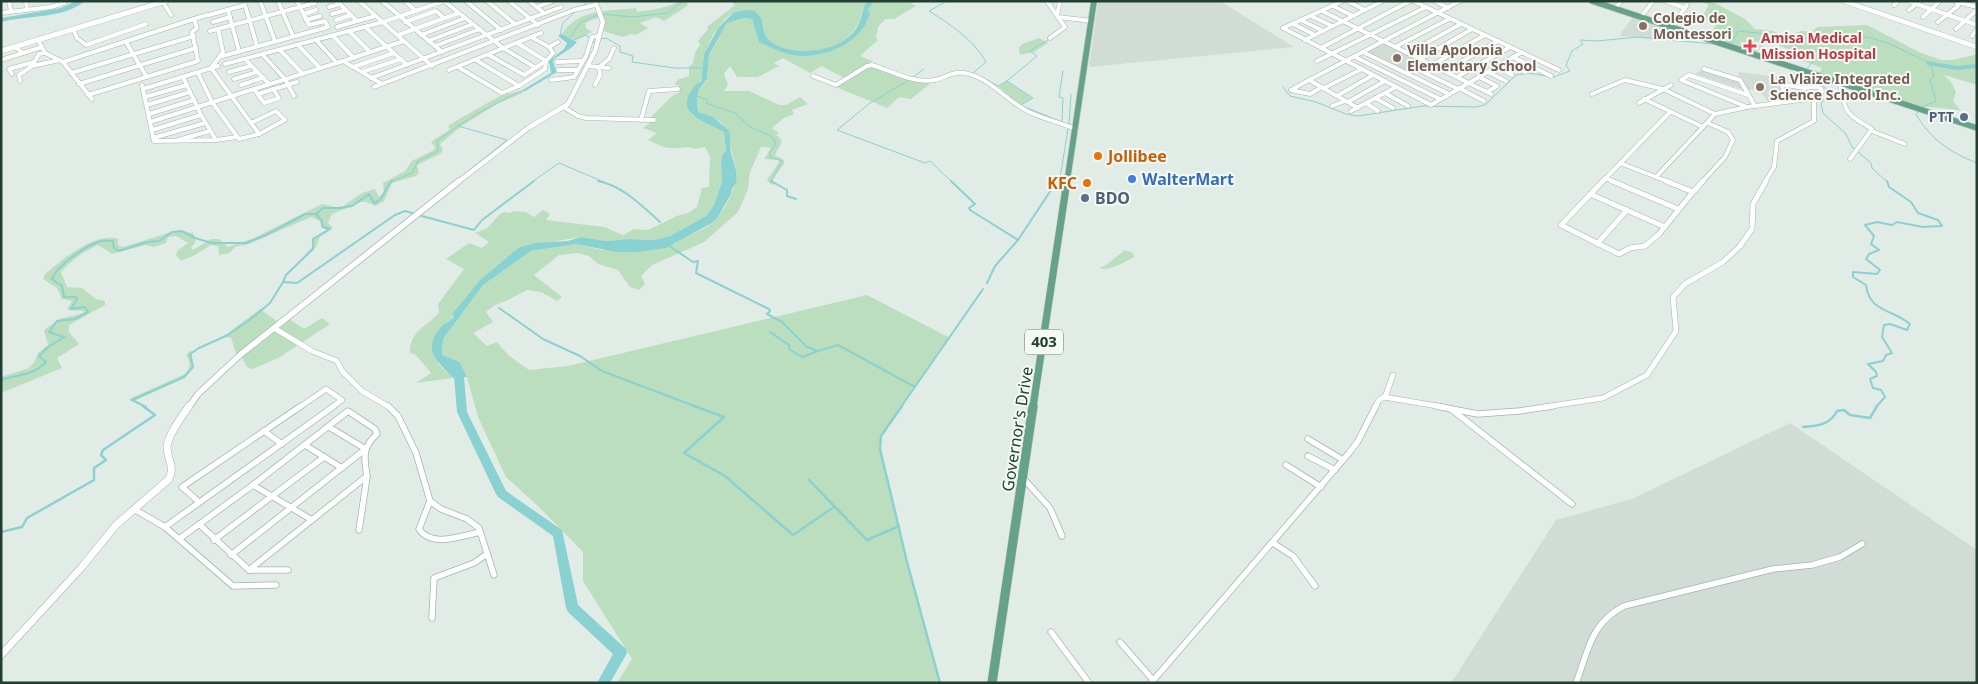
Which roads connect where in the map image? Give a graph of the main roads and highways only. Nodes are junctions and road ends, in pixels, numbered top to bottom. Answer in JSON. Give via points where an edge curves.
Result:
{"nodes":[{"id":1,"x":1094,"y":1,"type":"edge"},
{"id":2,"x":1592,"y":1,"type":"edge"},
{"id":3,"x":164,"y":2,"type":"edge"},
{"id":4,"x":1,"y":51,"type":"edge"},
{"id":5,"x":1977,"y":128,"type":"edge"},
{"id":6,"x":992,"y":683,"type":"edge"}],
"edges":[{"from":1,"to":6,"type":"main road","name":"Governor's Drive","number":"403"},
{"from":2,"to":5,"type":"main road"},
{"from":3,"to":4,"type":"main road"}]}
